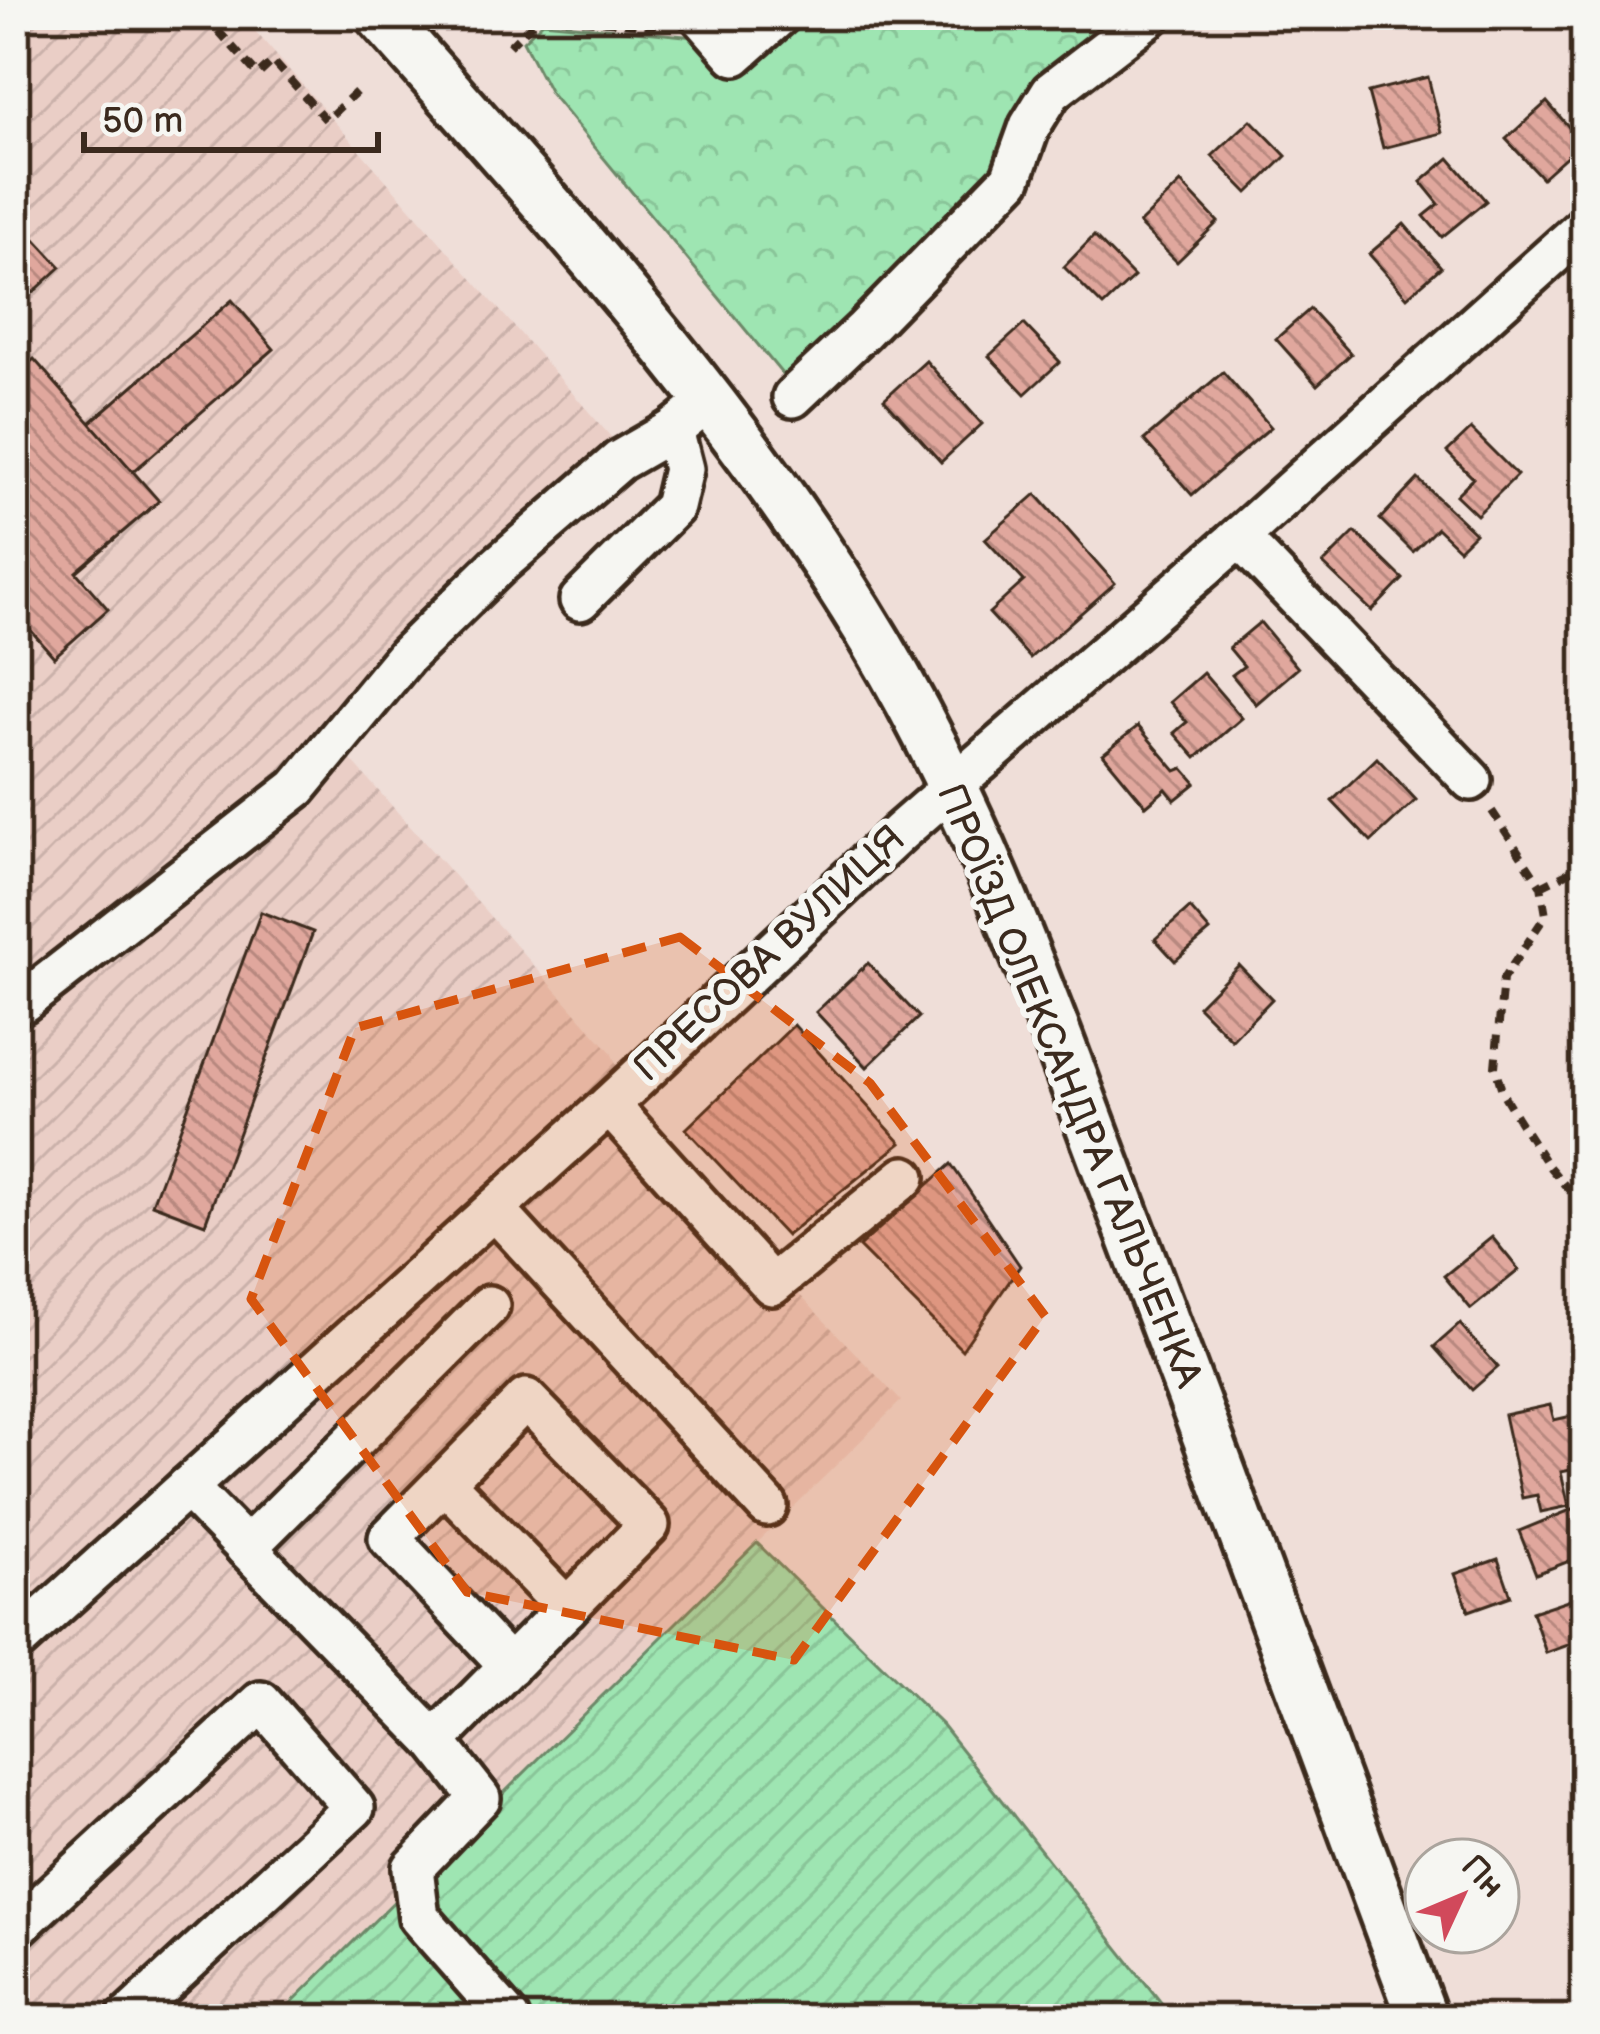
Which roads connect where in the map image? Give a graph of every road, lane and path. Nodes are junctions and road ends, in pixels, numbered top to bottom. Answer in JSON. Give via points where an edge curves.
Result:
{"nodes":[{"id":1,"x":204,"y":15,"type":"edge"},
{"id":2,"x":380,"y":15,"type":"edge"},
{"id":3,"x":540,"y":15,"type":"edge"},
{"id":4,"x":780,"y":15,"type":"edge"},
{"id":5,"x":1151,"y":15,"type":"edge"},
{"id":6,"x":707,"y":23,"type":"edge"},
{"id":7,"x":508,"y":46,"type":"dead end"},
{"id":8,"x":356,"y":92,"type":"dead end"},
{"id":9,"x":1585,"y":226,"type":"edge"},
{"id":10,"x":793,"y":397,"type":"dead end"},
{"id":11,"x":711,"y":400,"type":"junction"},
{"id":12,"x":674,"y":430,"type":"junction"},
{"id":13,"x":1239,"y":537,"type":"junction"},
{"id":14,"x":580,"y":600,"type":"dead end"},
{"id":15,"x":1471,"y":780,"type":"joint"},
{"id":16,"x":951,"y":787,"type":"junction"},
{"id":17,"x":1585,"y":864,"type":"edge"},
{"id":18,"x":1541,"y":886,"type":"junction"},
{"id":19,"x":15,"y":998,"type":"edge"},
{"id":20,"x":609,"y":1105,"type":"junction"},
{"id":21,"x":904,"y":1177,"type":"dead end"},
{"id":22,"x":494,"y":1209,"type":"junction"},
{"id":23,"x":1585,"y":1209,"type":"edge"},
{"id":24,"x":489,"y":1306,"type":"dead end"},
{"id":25,"x":444,"y":1482,"type":"junction"},
{"id":26,"x":187,"y":1487,"type":"junction"},
{"id":27,"x":767,"y":1506,"type":"dead end"},
{"id":28,"x":246,"y":1548,"type":"junction"},
{"id":29,"x":567,"y":1608,"type":"junction"},
{"id":30,"x":15,"y":1643,"type":"edge"},
{"id":31,"x":510,"y":1666,"type":"junction"},
{"id":32,"x":435,"y":1741,"type":"junction"},
{"id":33,"x":15,"y":1929,"type":"edge"},
{"id":34,"x":126,"y":2019,"type":"edge"},
{"id":35,"x":509,"y":2019,"type":"edge"},
{"id":36,"x":1423,"y":2019,"type":"edge"}],
"edges":[{"from":1,"to":8,"type":"path","via":[[258,75],[273,61],[326,120]]},
{"from":2,"to":11,"type":"main road","name":"ПРОЇЗД ОЛЕКСАНДРА ГАЛЬЧЕНКА"},
{"from":3,"to":6,"type":"path"},
{"from":3,"to":7,"type":"path"},
{"from":4,"to":6,"type":"street","via":[[735,55]]},
{"from":5,"to":10,"type":"street","via":[[1051,92],[1011,178]]},
{"from":9,"to":13,"type":"street","name":"ПРЕСОВА ВУЛИЦЯ"},
{"from":11,"to":12,"type":"street"},
{"from":11,"to":16,"type":"main road","name":"ПРОЇЗД ОЛЕКСАНДРА ГАЛЬЧЕНКА","via":[[832,571]]},
{"from":12,"to":14,"type":"street","via":[[683,469],[674,507]]},
{"from":12,"to":19,"type":"street","via":[[619,461],[499,565],[406,656],[297,788],[22,1002]]},
{"from":13,"to":15,"type":"street"},
{"from":13,"to":16,"type":"street","name":"ПРЕСОВА ВУЛИЦЯ"},
{"from":15,"to":18,"type":"path"},
{"from":16,"to":20,"type":"street","name":"ПРЕСОВА ВУЛИЦЯ"},
{"from":16,"to":36,"type":"main road","name":"ПРОЇЗД ОЛЕКСАНДРА ГАЛЬЧЕНКА","via":[[997,882],[1084,1107]]},
{"from":17,"to":18,"type":"path"},
{"from":18,"to":23,"type":"path","via":[[1546,915],[1503,979],[1495,1067],[1518,1119]]},
{"from":20,"to":21,"type":"street","via":[[772,1286]]},
{"from":20,"to":22,"type":"street","name":"ПРЕСОВА ВУЛИЦЯ"},
{"from":22,"to":26,"type":"street","name":"ПРЕСОВА ВУЛИЦЯ"},
{"from":22,"to":27,"type":"street"},
{"from":24,"to":28,"type":"street"},
{"from":25,"to":29,"type":"street"},
{"from":25,"to":29,"type":"street","via":[[526,1400],[572,1447],[649,1526]]},
{"from":25,"to":31,"type":"street","via":[[389,1538]]},
{"from":26,"to":28,"type":"street"},
{"from":26,"to":30,"type":"street","name":"ПРЕСОВА ВУЛИЦЯ"},
{"from":28,"to":32,"type":"street"},
{"from":29,"to":31,"type":"street"},
{"from":31,"to":32,"type":"street"},
{"from":32,"to":35,"type":"street","via":[[481,1798],[413,1868],[419,1917]]},
{"from":33,"to":34,"type":"street","via":[[261,1702],[354,1808]]}]}
